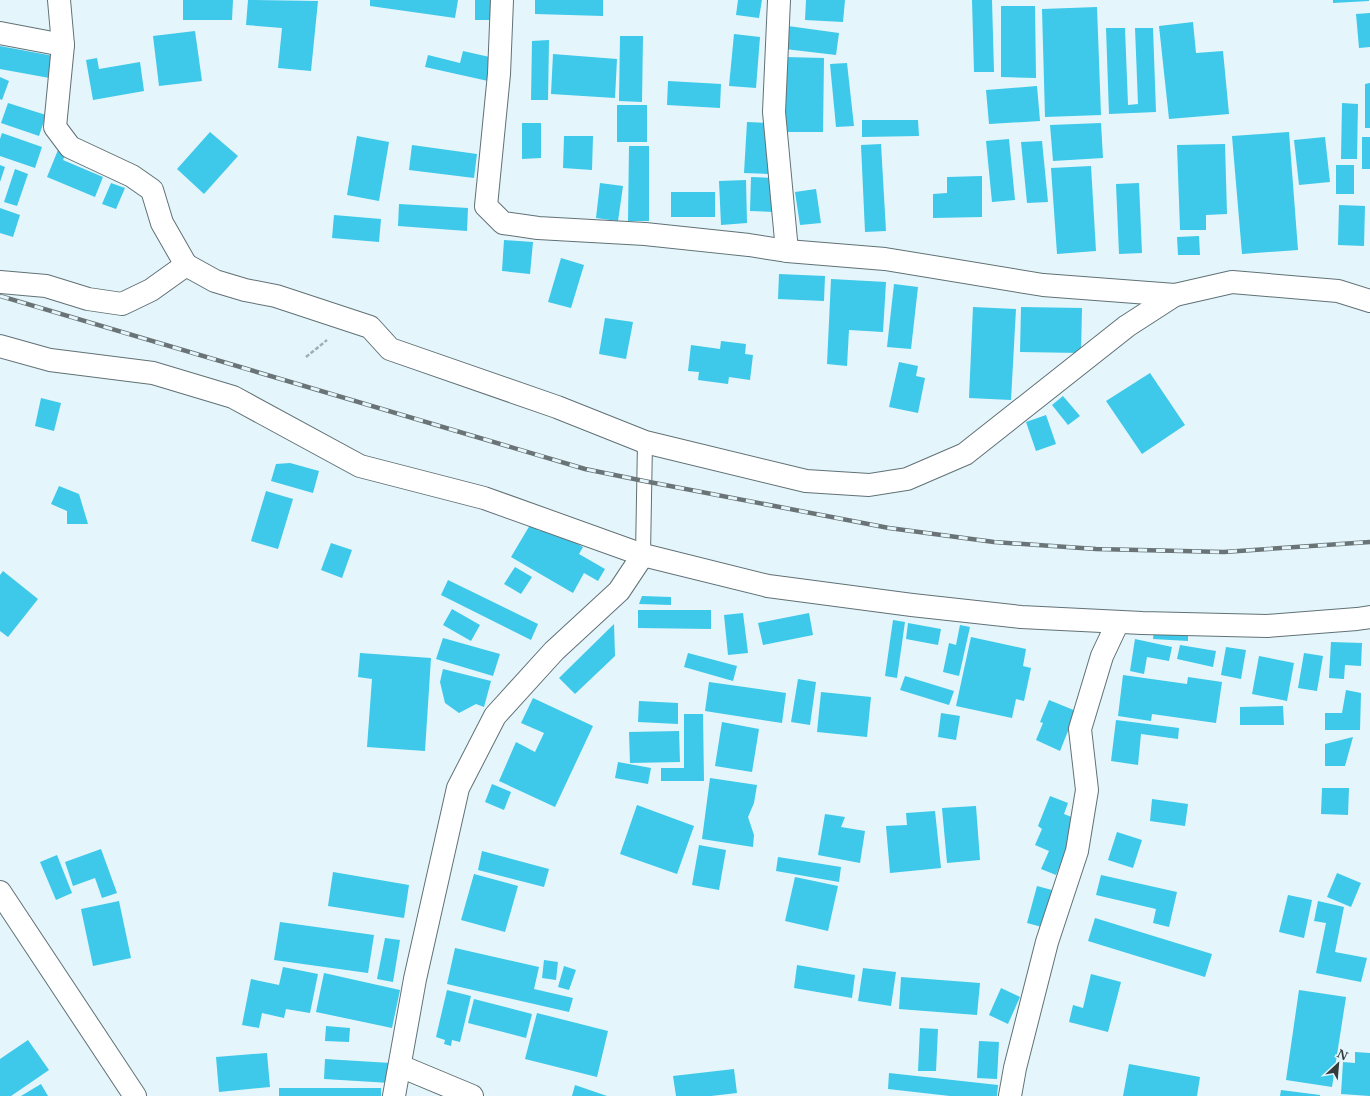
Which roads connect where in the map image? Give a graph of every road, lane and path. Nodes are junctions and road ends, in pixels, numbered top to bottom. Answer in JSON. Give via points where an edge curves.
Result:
{"nodes":[{"id":1,"x":59,"y":0,"type":"edge"},
{"id":2,"x":502,"y":0,"type":"edge"},
{"id":3,"x":779,"y":0,"type":"edge"},
{"id":4,"x":0,"y":33,"type":"edge"},
{"id":5,"x":63,"y":45,"type":"junction"},
{"id":6,"x":787,"y":251,"type":"junction"},
{"id":7,"x":186,"y":265,"type":"junction"},
{"id":8,"x":0,"y":282,"type":"edge"},
{"id":9,"x":1175,"y":295,"type":"junction"},
{"id":10,"x":1370,"y":301,"type":"edge"},
{"id":11,"x":0,"y":346,"type":"edge"},
{"id":12,"x":645,"y":442,"type":"junction"},
{"id":13,"x":643,"y":555,"type":"junction"},
{"id":14,"x":1370,"y":617,"type":"edge"},
{"id":15,"x":1118,"y":622,"type":"junction"},
{"id":16,"x":0,"y":892,"type":"edge"},
{"id":17,"x":400,"y":1066,"type":"junction"},
{"id":18,"x":135,"y":1096,"type":"edge"},
{"id":19,"x":394,"y":1096,"type":"edge"},
{"id":20,"x":472,"y":1096,"type":"edge"},
{"id":21,"x":1010,"y":1096,"type":"edge"}],
"edges":[{"from":1,"to":5,"type":"street"},
{"from":2,"to":6,"type":"street","via":[[499,74],[486,206],[503,223],[538,228],[652,235]]},
{"from":3,"to":6,"type":"street","via":[[774,112]]},
{"from":4,"to":5,"type":"street"},
{"from":5,"to":7,"type":"street","via":[[55,127],[70,147],[132,176],[152,190],[162,223]]},
{"from":6,"to":9,"type":"street","via":[[886,259],[1043,285]]},
{"from":7,"to":8,"type":"street","via":[[151,290],[122,304],[88,299],[46,286]]},
{"from":7,"to":12,"type":"street","via":[[215,281],[276,296],[370,327],[390,349],[557,407]]},
{"from":9,"to":10,"type":"street","via":[[1232,282],[1338,292]]},
{"from":9,"to":12,"type":"street","via":[[1127,326],[965,454],[907,479],[869,485],[806,480]]},
{"from":11,"to":13,"type":"street","via":[[50,360],[153,373],[233,397],[360,466],[484,498]]},
{"from":12,"to":13,"type":"lane"},
{"from":13,"to":15,"type":"street","via":[[768,586],[1013,616]]},
{"from":13,"to":17,"type":"street","via":[[619,591],[554,651],[495,716],[458,788],[415,979]]},
{"from":14,"to":15,"type":"street","via":[[1267,626]]},
{"from":15,"to":21,"type":"street","via":[[1102,656],[1080,729],[1087,790],[1077,851],[1047,942]]},
{"from":16,"to":18,"type":"street"},
{"from":17,"to":19,"type":"street"},
{"from":17,"to":20,"type":"street"}]}
